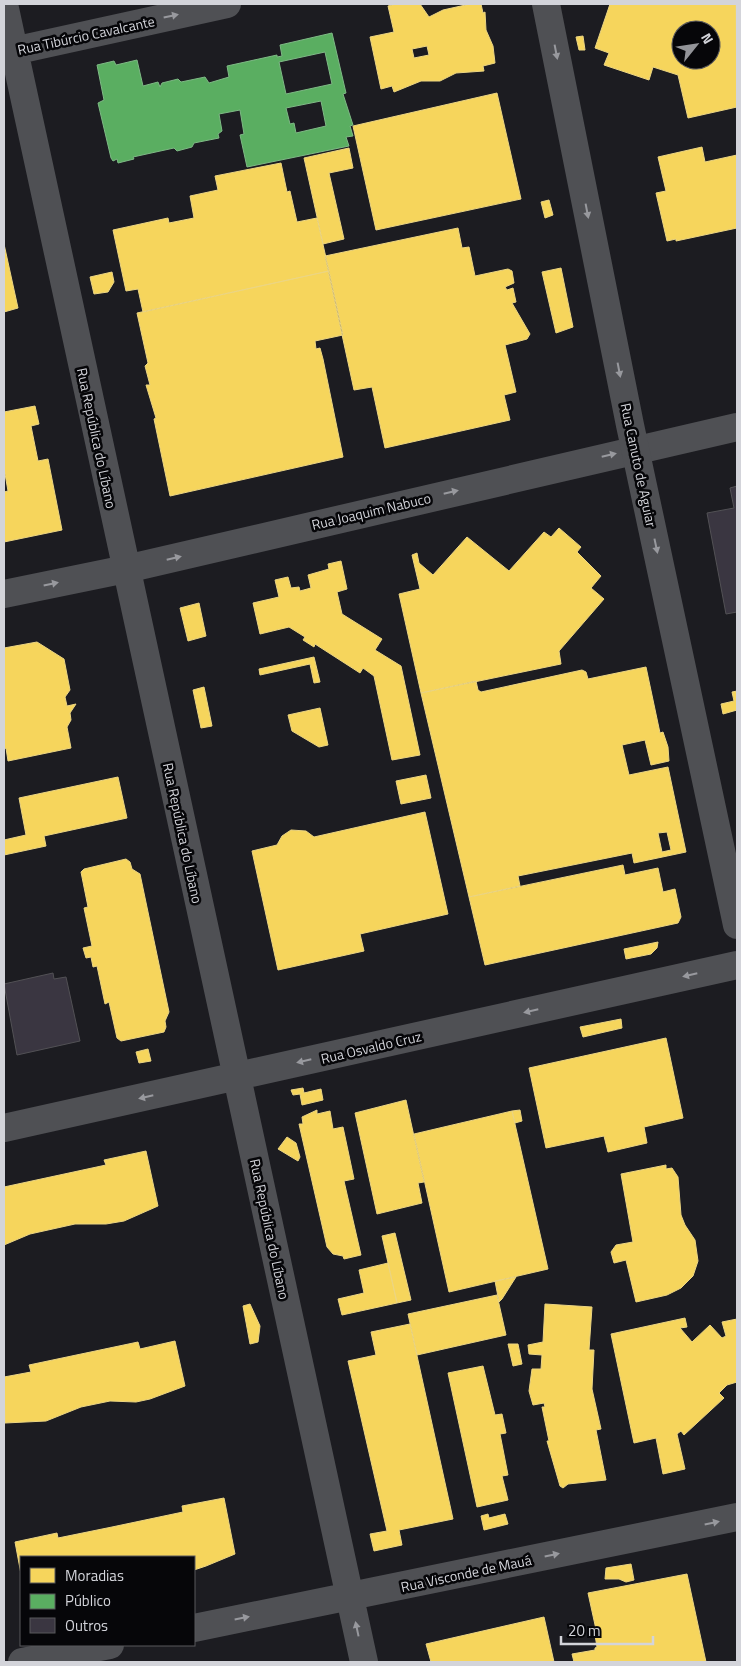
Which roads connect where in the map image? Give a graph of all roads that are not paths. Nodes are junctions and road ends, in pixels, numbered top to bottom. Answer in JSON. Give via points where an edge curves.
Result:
{"nodes":[{"id":1,"x":4,"y":4,"type":"edge"},
{"id":2,"x":227,"y":4,"type":"edge"},
{"id":3,"x":546,"y":4,"type":"edge"},
{"id":4,"x":8,"y":52,"type":"edge"},
{"id":5,"x":737,"y":427,"type":"edge"},
{"id":6,"x":635,"y":449,"type":"junction"},
{"id":7,"x":126,"y":569,"type":"junction"},
{"id":8,"x":4,"y":594,"type":"edge"},
{"id":9,"x":737,"y":925,"type":"edge"},
{"id":10,"x":737,"y":965,"type":"edge"},
{"id":11,"x":236,"y":1076,"type":"junction"},
{"id":12,"x":4,"y":1128,"type":"edge"},
{"id":13,"x":737,"y":1517,"type":"edge"},
{"id":14,"x":350,"y":1596,"type":"junction"},
{"id":15,"x":195,"y":1628,"type":"edge"},
{"id":16,"x":105,"y":1646,"type":"edge"},
{"id":17,"x":22,"y":1662,"type":"edge"},
{"id":18,"x":364,"y":1662,"type":"edge"}],
"edges":[{"from":1,"to":4,"type":"street","name":"Rua República do Líbano"},
{"from":4,"to":2,"type":"street","name":"Rua Tibúrcio Cavalcante","one_way":true},
{"from":3,"to":6,"type":"street","name":"Rua Canuto de Aguiar","one_way":true},
{"from":4,"to":7,"type":"street","name":"Rua República do Líbano"},
{"from":5,"to":6,"type":"street","name":"Rua Joaquim Nabuco"},
{"from":7,"to":6,"type":"street","name":"Rua Joaquim Nabuco","one_way":true},
{"from":6,"to":9,"type":"street","name":"Rua Canuto de Aguiar","one_way":true},
{"from":8,"to":7,"type":"street","name":"Rua Joaquim Nabuco","one_way":true},
{"from":7,"to":11,"type":"street","name":"Rua República do Líbano"},
{"from":10,"to":11,"type":"street","name":"Rua Osvaldo Cruz","one_way":true},
{"from":11,"to":12,"type":"street","name":"Rua Osvaldo Cruz","one_way":true},
{"from":11,"to":14,"type":"street","name":"Rua República do Líbano"},
{"from":14,"to":13,"type":"street","name":"Rua Visconde de Mauá","one_way":true},
{"from":15,"to":14,"type":"street","name":"Rua Visconde de Mauá","one_way":true},
{"from":18,"to":14,"type":"street","name":"Rua República do Líbano","one_way":true},
{"from":16,"to":17,"type":"street"}]}
